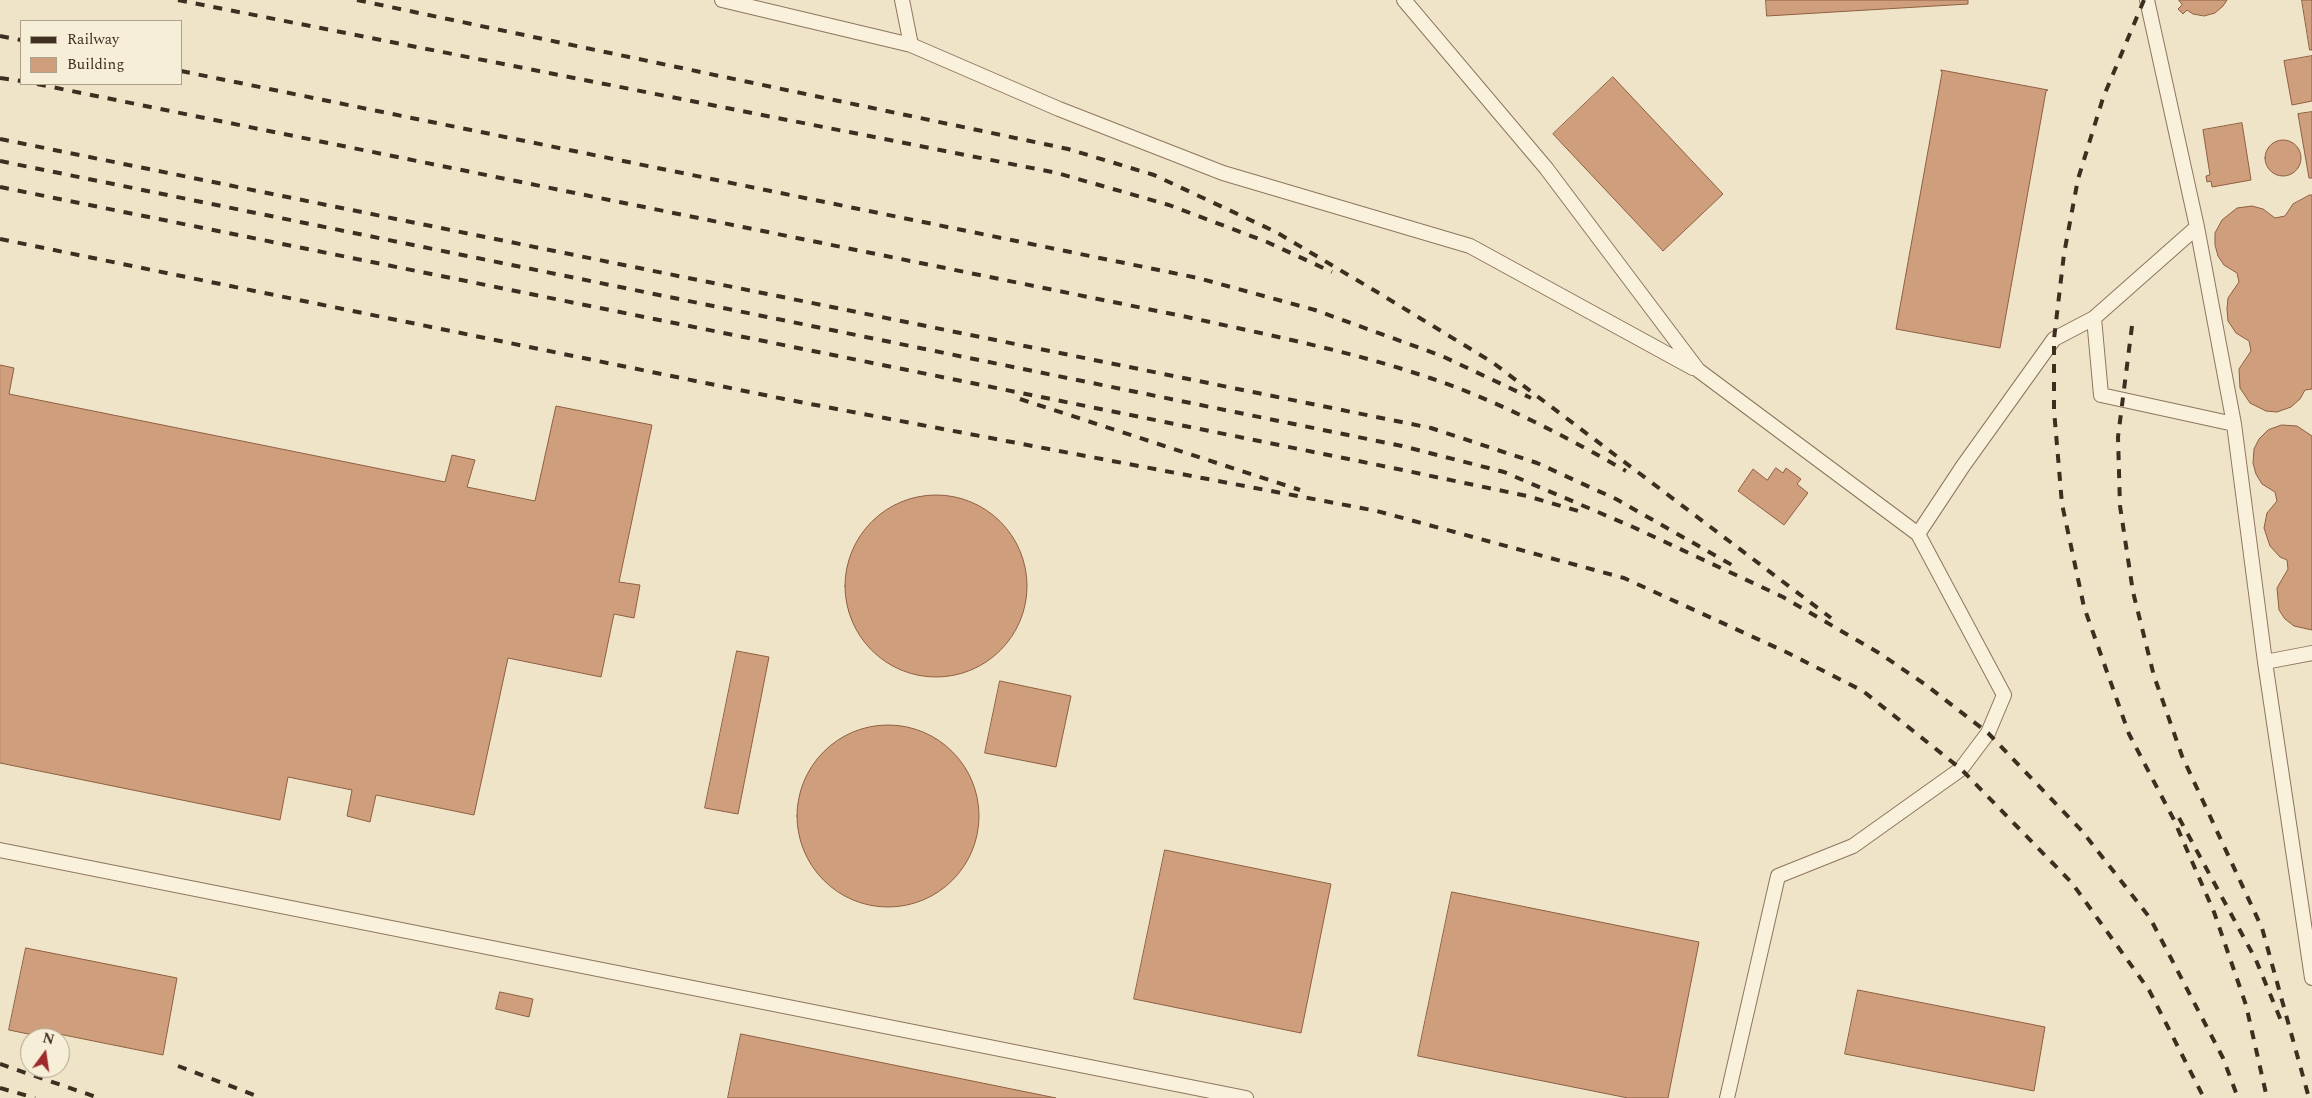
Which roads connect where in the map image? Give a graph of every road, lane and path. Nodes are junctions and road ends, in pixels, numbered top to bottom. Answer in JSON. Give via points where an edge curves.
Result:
{"nodes":[{"id":1,"x":722,"y":0,"type":"edge"},
{"id":2,"x":902,"y":0,"type":"edge"},
{"id":3,"x":1404,"y":0,"type":"edge"},
{"id":4,"x":2147,"y":0,"type":"edge"},
{"id":5,"x":911,"y":46,"type":"junction"},
{"id":6,"x":2197,"y":227,"type":"junction"},
{"id":7,"x":2094,"y":318,"type":"junction"},
{"id":8,"x":1698,"y":370,"type":"junction"},
{"id":9,"x":2234,"y":424,"type":"junction"},
{"id":10,"x":1918,"y":534,"type":"junction"},
{"id":11,"x":2312,"y":653,"type":"edge"},
{"id":12,"x":2265,"y":662,"type":"junction"},
{"id":13,"x":0,"y":850,"type":"edge"},
{"id":14,"x":2312,"y":978,"type":"edge"},
{"id":15,"x":1246,"y":1098,"type":"edge"},
{"id":16,"x":1727,"y":1098,"type":"edge"}],
"edges":[{"from":1,"to":5,"type":"lane"},
{"from":2,"to":5,"type":"lane"},
{"from":3,"to":8,"type":"lane","via":[[1546,168]]},
{"from":4,"to":6,"type":"lane"},
{"from":5,"to":8,"type":"lane","via":[[1059,109],[1223,173],[1470,246]]},
{"from":6,"to":7,"type":"lane"},
{"from":6,"to":9,"type":"lane"},
{"from":7,"to":9,"type":"lane","via":[[2101,395]]},
{"from":7,"to":10,"type":"lane","via":[[2054,339]]},
{"from":8,"to":10,"type":"lane"},
{"from":9,"to":12,"type":"lane"},
{"from":10,"to":16,"type":"lane","via":[[2004,695],[1988,733],[1961,770],[1853,846],[1778,876]]},
{"from":11,"to":12,"type":"lane"},
{"from":12,"to":14,"type":"lane"},
{"from":13,"to":15,"type":"lane"}]}
